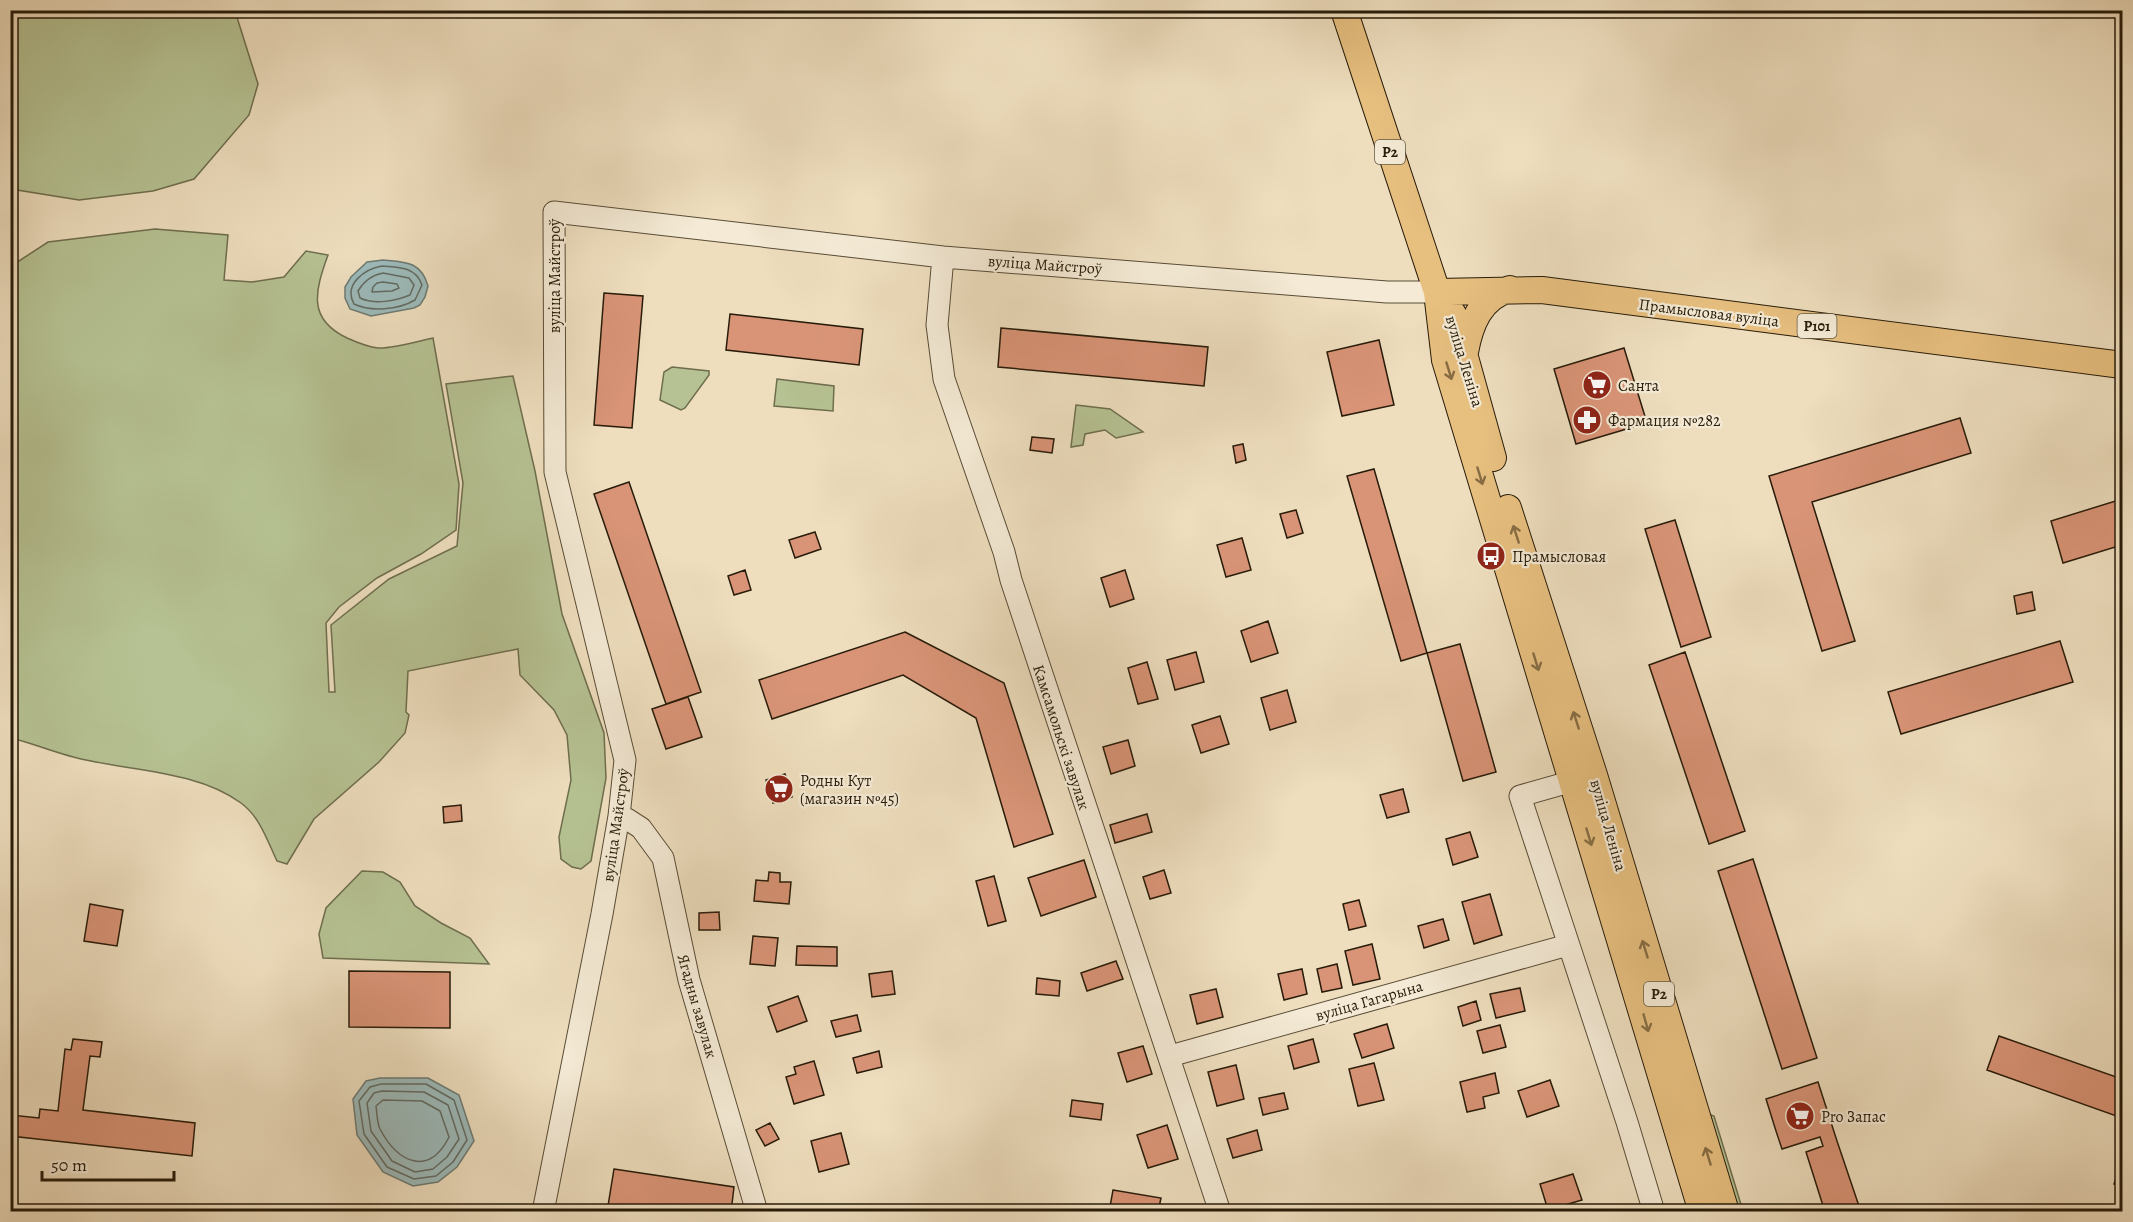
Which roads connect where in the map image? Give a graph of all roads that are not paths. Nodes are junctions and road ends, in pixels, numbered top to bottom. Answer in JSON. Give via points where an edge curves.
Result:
{"nodes":[{"id":1,"x":1344,"y":10,"type":"edge"},
{"id":2,"x":942,"y":256,"type":"junction"},
{"id":3,"x":1511,"y":289,"type":"junction"},
{"id":4,"x":1437,"y":292,"type":"junction"},
{"id":5,"x":1464,"y":353,"type":"junction"},
{"id":6,"x":2122,"y":365,"type":"edge"},
{"id":7,"x":1583,"y":778,"type":"junction"},
{"id":8,"x":619,"y":816,"type":"junction"},
{"id":9,"x":1568,"y":945,"type":"junction"},
{"id":10,"x":1170,"y":1056,"type":"junction"},
{"id":11,"x":543,"y":1212,"type":"edge"},
{"id":12,"x":757,"y":1212,"type":"edge"},
{"id":13,"x":1220,"y":1212,"type":"edge"},
{"id":14,"x":1654,"y":1212,"type":"edge"},
{"id":15,"x":1702,"y":1212,"type":"edge"},
{"id":16,"x":1726,"y":1212,"type":"edge"}],
"edges":[{"from":1,"to":4,"type":"main road","number":"Р2"},
{"from":2,"to":4,"type":"street","name":"вуліца Майстроў","via":[[1387,292]]},
{"from":2,"to":8,"type":"street","name":"вуліца Майстроў","via":[[554,212],[555,472],[625,760]]},
{"from":2,"to":10,"type":"street","name":"Камсамольскі завулак","via":[[937,325],[944,379]]},
{"from":3,"to":4,"type":"main road","name":"Прамысловая вуліца","number":"Р101"},
{"from":3,"to":5,"type":"main road","via":[[1489,300],[1474,317]]},
{"from":3,"to":6,"type":"main road","name":"Прамысловая вуліца","number":"Р101"},
{"from":4,"to":5,"type":"main road","name":"вуліца Леніна","number":"Р2","via":[[1453,314]]},
{"from":4,"to":7,"type":"main road","name":"вуліца Леніна","number":"Р2","one_way":true,"via":[[1445,360]]},
{"from":7,"to":5,"type":"main road","name":"вуліца Леніна","number":"Р2","one_way":true},
{"from":7,"to":9,"type":"street","via":[[1520,796]]},
{"from":7,"to":15,"type":"main road","name":"вуліца Леніна","number":"Р2","one_way":true},
{"from":16,"to":7,"type":"main road","name":"вуліца Леніна","number":"Р2","one_way":true},
{"from":8,"to":11,"type":"street","name":"вуліца Майстроў"},
{"from":8,"to":12,"type":"street","name":"Ягадны завулак","via":[[641,828],[663,858],[689,980]]},
{"from":9,"to":10,"type":"street","name":"вуліца Гагарына"},
{"from":9,"to":14,"type":"street"},
{"from":10,"to":13,"type":"street","name":"Камсамольскі завулак"}]}
